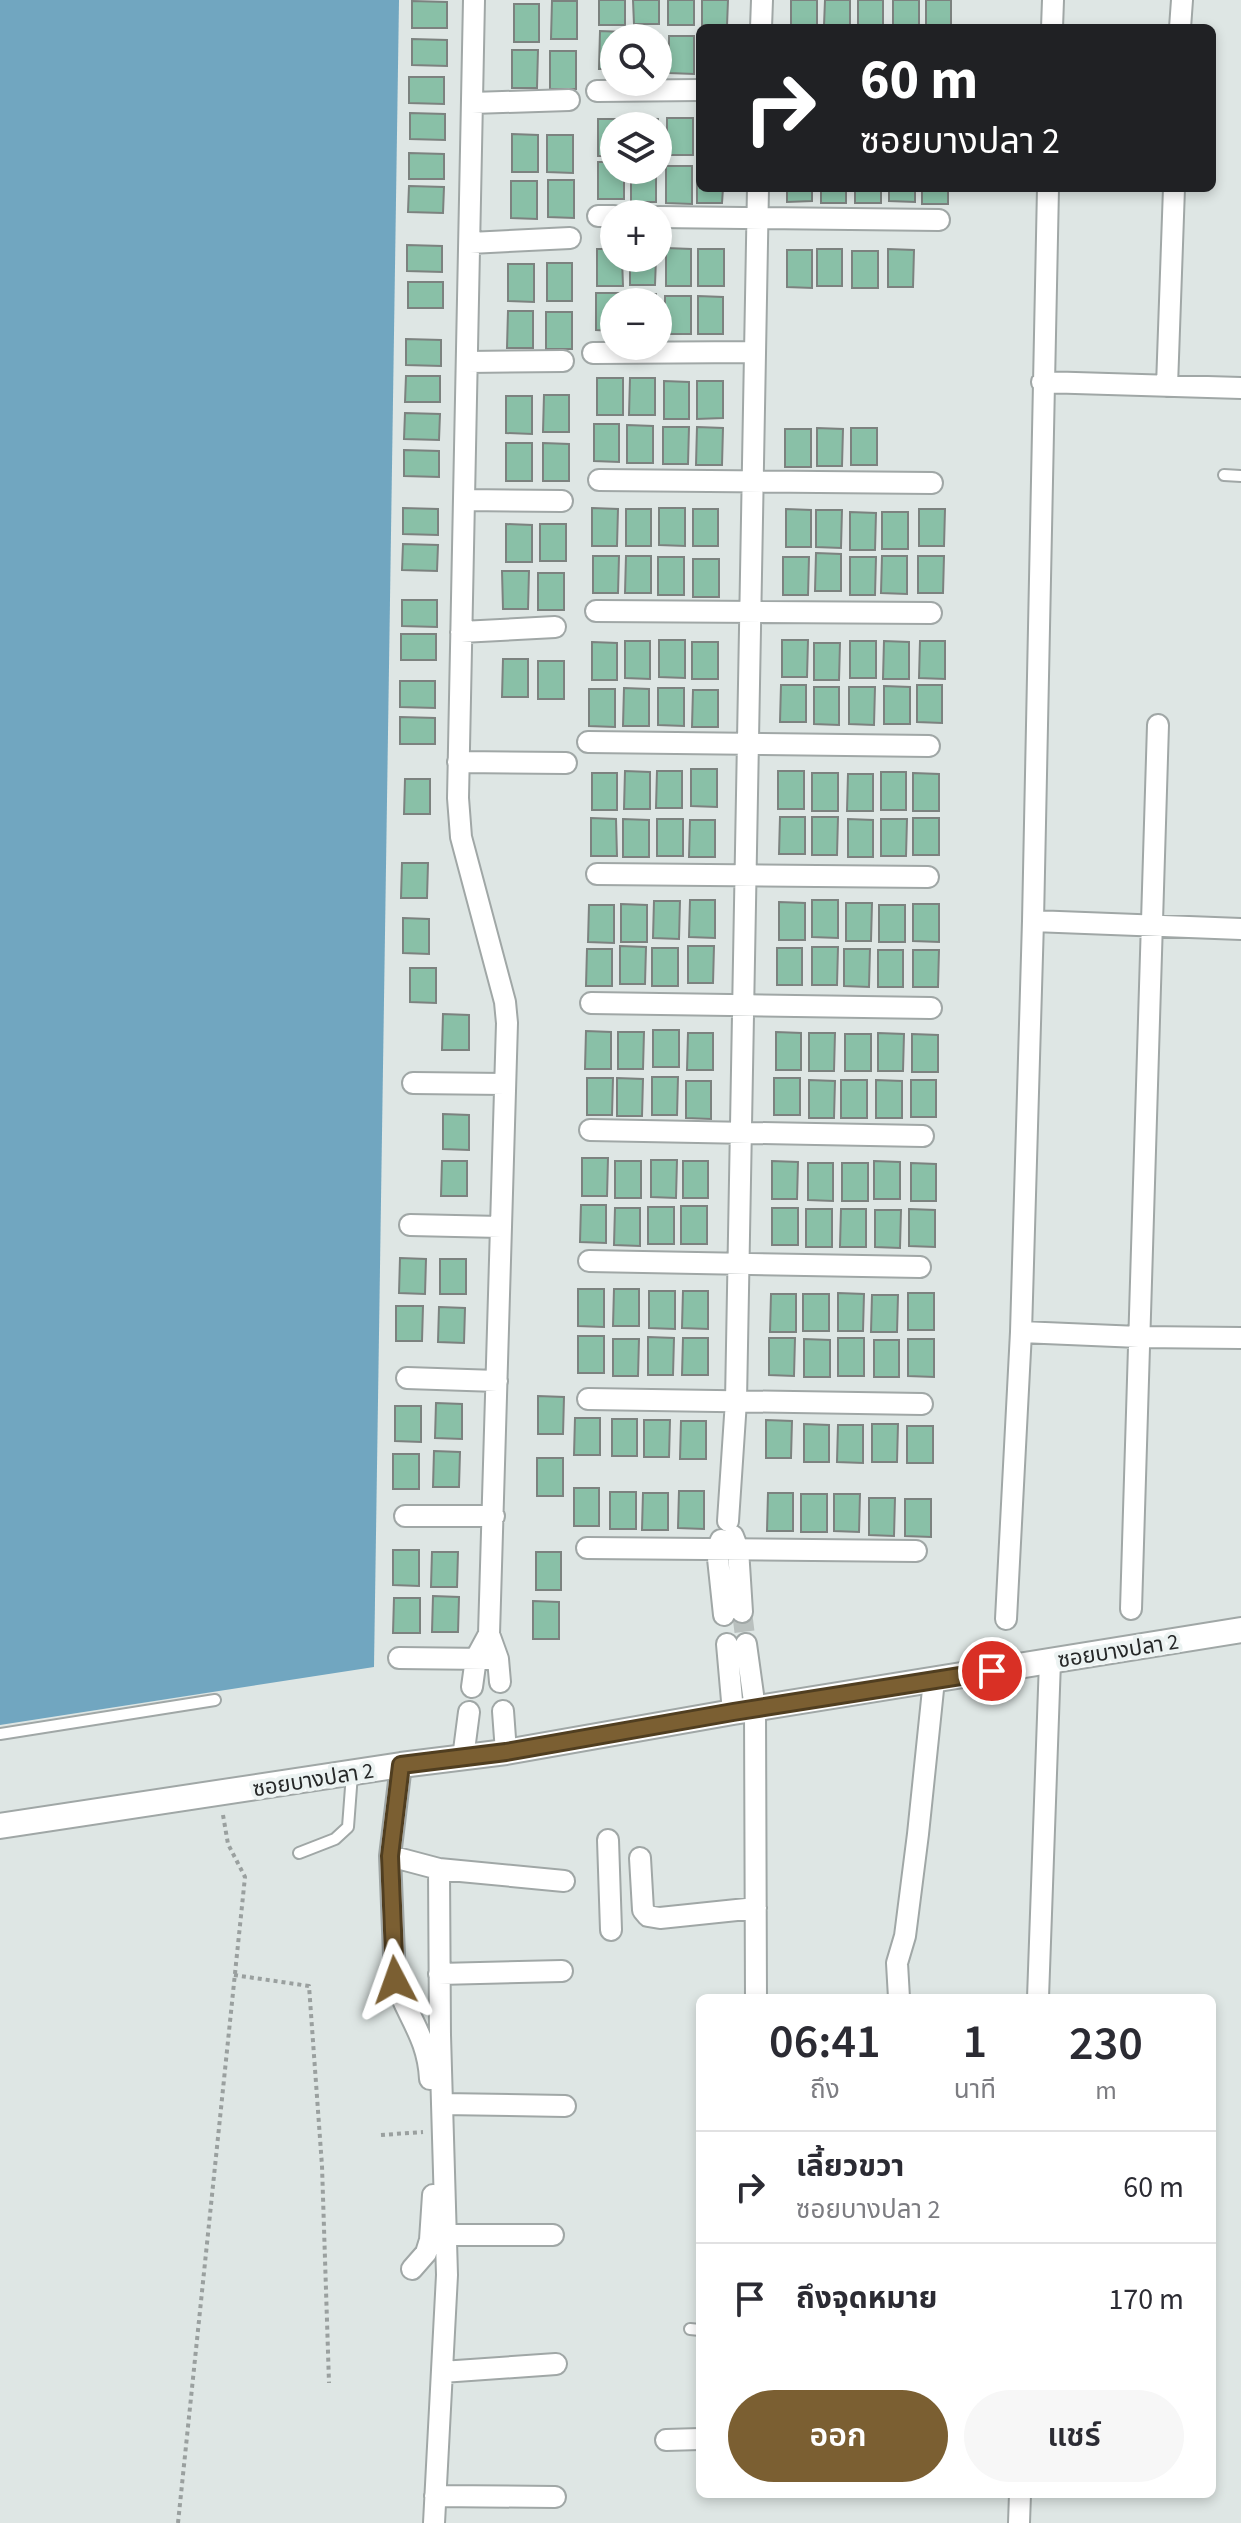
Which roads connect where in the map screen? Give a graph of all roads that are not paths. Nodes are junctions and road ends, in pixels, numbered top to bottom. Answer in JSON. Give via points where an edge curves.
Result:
{"nodes":[{"id":1,"x":474,"y":0,"type":"edge"},
{"id":2,"x":762,"y":0,"type":"edge"},
{"id":3,"x":1053,"y":0,"type":"edge"},
{"id":4,"x":1182,"y":0,"type":"edge"},
{"id":5,"x":761,"y":24,"type":"edge"},
{"id":6,"x":1052,"y":24,"type":"edge"},
{"id":7,"x":1180,"y":24,"type":"edge"},
{"id":8,"x":696,"y":90,"type":"edge"},
{"id":9,"x":597,"y":91,"type":"dead end"},
{"id":10,"x":569,"y":100,"type":"dead end"},
{"id":11,"x":472,"y":103,"type":"junction"},
{"id":12,"x":758,"y":192,"type":"edge"},
{"id":13,"x":1048,"y":192,"type":"edge"},
{"id":14,"x":1174,"y":192,"type":"edge"},
{"id":15,"x":672,"y":217,"type":"edge"},
{"id":16,"x":758,"y":218,"type":"junction"},
{"id":17,"x":939,"y":220,"type":"dead end"},
{"id":18,"x":570,"y":238,"type":"dead end"},
{"id":19,"x":470,"y":243,"type":"junction"},
{"id":20,"x":755,"y":352,"type":"junction"},
{"id":21,"x":593,"y":353,"type":"dead end"},
{"id":22,"x":563,"y":361,"type":"dead end"},
{"id":23,"x":467,"y":362,"type":"junction"},
{"id":24,"x":1042,"y":382,"type":"junction"},
{"id":25,"x":1167,"y":386,"type":"junction"},
{"id":26,"x":1241,"y":388,"type":"edge"},
{"id":27,"x":1224,"y":475,"type":"dead end"},
{"id":28,"x":1241,"y":476,"type":"edge"},
{"id":29,"x":599,"y":480,"type":"dead end"},
{"id":30,"x":753,"y":481,"type":"junction"},
{"id":31,"x":932,"y":483,"type":"dead end"},
{"id":32,"x":464,"y":500,"type":"junction"},
{"id":33,"x":562,"y":501,"type":"dead end"},
{"id":34,"x":596,"y":611,"type":"dead end"},
{"id":35,"x":751,"y":611,"type":"junction"},
{"id":36,"x":931,"y":613,"type":"dead end"},
{"id":37,"x":555,"y":627,"type":"dead end"},
{"id":38,"x":461,"y":632,"type":"junction"},
{"id":39,"x":1158,"y":725,"type":"dead end"},
{"id":40,"x":588,"y":742,"type":"dead end"},
{"id":41,"x":748,"y":743,"type":"junction"},
{"id":42,"x":929,"y":746,"type":"dead end"},
{"id":43,"x":458,"y":762,"type":"junction"},
{"id":44,"x":566,"y":763,"type":"dead end"},
{"id":45,"x":597,"y":874,"type":"dead end"},
{"id":46,"x":746,"y":875,"type":"junction"},
{"id":47,"x":928,"y":877,"type":"dead end"},
{"id":48,"x":1033,"y":921,"type":"junction"},
{"id":49,"x":1152,"y":927,"type":"junction"},
{"id":50,"x":1241,"y":929,"type":"edge"},
{"id":51,"x":591,"y":1003,"type":"dead end"},
{"id":52,"x":743,"y":1005,"type":"junction"},
{"id":53,"x":931,"y":1008,"type":"dead end"},
{"id":54,"x":413,"y":1083,"type":"dead end"},
{"id":55,"x":505,"y":1084,"type":"junction"},
{"id":56,"x":590,"y":1130,"type":"dead end"},
{"id":57,"x":741,"y":1133,"type":"junction"},
{"id":58,"x":923,"y":1136,"type":"dead end"},
{"id":59,"x":410,"y":1225,"type":"dead end"},
{"id":60,"x":501,"y":1227,"type":"junction"},
{"id":61,"x":589,"y":1261,"type":"dead end"},
{"id":62,"x":738,"y":1263,"type":"junction"},
{"id":63,"x":920,"y":1267,"type":"dead end"},
{"id":64,"x":1021,"y":1332,"type":"junction"},
{"id":65,"x":1139,"y":1337,"type":"junction"},
{"id":66,"x":1241,"y":1338,"type":"edge"},
{"id":67,"x":407,"y":1378,"type":"dead end"},
{"id":68,"x":497,"y":1381,"type":"junction"},
{"id":69,"x":588,"y":1399,"type":"dead end"},
{"id":70,"x":736,"y":1401,"type":"junction"},
{"id":71,"x":922,"y":1404,"type":"dead end"},
{"id":72,"x":405,"y":1516,"type":"dead end"},
{"id":73,"x":494,"y":1516,"type":"junction"},
{"id":74,"x":587,"y":1548,"type":"dead end"},
{"id":75,"x":727,"y":1549,"type":"junction"},
{"id":76,"x":916,"y":1551,"type":"dead end"},
{"id":77,"x":1131,"y":1609,"type":"dead end"},
{"id":78,"x":733,"y":1614,"type":"tunnel mouth"},
{"id":79,"x":1006,"y":1619,"type":"dead end"},
{"id":80,"x":1241,"y":1630,"type":"edge"},
{"id":81,"x":489,"y":1634,"type":"junction"},
{"id":82,"x":737,"y":1644,"type":"tunnel mouth"},
{"id":83,"x":399,"y":1658,"type":"dead end"},
{"id":84,"x":476,"y":1658,"type":"junction"},
{"id":85,"x":498,"y":1659,"type":"junction"},
{"id":86,"x":1050,"y":1661,"type":"junction"},
{"id":87,"x":934,"y":1680,"type":"junction"},
{"id":88,"x":500,"y":1682,"type":"dead end"},
{"id":89,"x":472,"y":1687,"type":"dead end"},
{"id":90,"x":215,"y":1700,"type":"dead end"},
{"id":91,"x":744,"y":1710,"type":"junction"},
{"id":92,"x":503,"y":1711,"type":"dead end"},
{"id":93,"x":469,"y":1712,"type":"dead end"},
{"id":94,"x":0,"y":1734,"type":"edge"},
{"id":95,"x":506,"y":1752,"type":"junction"},
{"id":96,"x":463,"y":1758,"type":"junction"},
{"id":97,"x":401,"y":1765,"type":"junction"},
{"id":98,"x":352,"y":1774,"type":"junction"},
{"id":99,"x":0,"y":1826,"type":"edge"},
{"id":100,"x":608,"y":1840,"type":"dead end"},
{"id":101,"x":299,"y":1853,"type":"dead end"},
{"id":102,"x":390,"y":1856,"type":"junction"},
{"id":103,"x":640,"y":1858,"type":"dead end"},
{"id":104,"x":439,"y":1869,"type":"junction"},
{"id":105,"x":564,"y":1881,"type":"dead end"},
{"id":106,"x":642,"y":1883,"type":"junction"},
{"id":107,"x":609,"y":1885,"type":"junction"},
{"id":108,"x":756,"y":1908,"type":"junction"},
{"id":109,"x":611,"y":1930,"type":"dead end"},
{"id":110,"x":562,"y":1971,"type":"dead end"},
{"id":111,"x":439,"y":1974,"type":"junction"},
{"id":112,"x":756,"y":1994,"type":"edge"},
{"id":113,"x":899,"y":1994,"type":"edge"},
{"id":114,"x":1038,"y":1994,"type":"edge"},
{"id":115,"x":442,"y":2104,"type":"junction"},
{"id":116,"x":565,"y":2106,"type":"dead end"},
{"id":117,"x":446,"y":2235,"type":"junction"},
{"id":118,"x":553,"y":2235,"type":"dead end"},
{"id":119,"x":412,"y":2269,"type":"dead end"},
{"id":120,"x":556,"y":2364,"type":"dead end"},
{"id":121,"x":442,"y":2372,"type":"junction"},
{"id":122,"x":696,"y":2439,"type":"edge"},
{"id":123,"x":666,"y":2440,"type":"dead end"},
{"id":124,"x":435,"y":2496,"type":"junction"},
{"id":125,"x":555,"y":2497,"type":"dead end"},
{"id":126,"x":1020,"y":2498,"type":"edge"},
{"id":127,"x":434,"y":2523,"type":"edge"},
{"id":128,"x":1019,"y":2523,"type":"edge"}],
"edges":[{"from":1,"to":11,"type":"street"},
{"from":2,"to":5,"type":"street"},
{"from":3,"to":6,"type":"street"},
{"from":4,"to":7,"type":"street"},
{"from":8,"to":9,"type":"street"},
{"from":10,"to":11,"type":"street"},
{"from":11,"to":19,"type":"street"},
{"from":12,"to":16,"type":"street"},
{"from":13,"to":24,"type":"street"},
{"from":14,"to":25,"type":"street"},
{"from":15,"to":16,"type":"street"},
{"from":16,"to":17,"type":"street"},
{"from":16,"to":20,"type":"street"},
{"from":18,"to":19,"type":"street"},
{"from":19,"to":23,"type":"street"},
{"from":20,"to":21,"type":"street"},
{"from":20,"to":30,"type":"street"},
{"from":22,"to":23,"type":"street"},
{"from":23,"to":32,"type":"street"},
{"from":24,"to":25,"type":"street"},
{"from":24,"to":48,"type":"street"},
{"from":25,"to":26,"type":"street"},
{"from":27,"to":28,"type":"lane"},
{"from":29,"to":30,"type":"street"},
{"from":30,"to":31,"type":"street"},
{"from":30,"to":35,"type":"street"},
{"from":32,"to":33,"type":"street"},
{"from":32,"to":38,"type":"street"},
{"from":34,"to":35,"type":"street"},
{"from":35,"to":36,"type":"street"},
{"from":35,"to":41,"type":"street"},
{"from":37,"to":38,"type":"street"},
{"from":38,"to":43,"type":"street"},
{"from":39,"to":49,"type":"street"},
{"from":40,"to":41,"type":"street"},
{"from":41,"to":42,"type":"street"},
{"from":41,"to":46,"type":"street"},
{"from":43,"to":44,"type":"street"},
{"from":43,"to":55,"type":"street","via":[[461,837],[505,1002]]},
{"from":45,"to":46,"type":"street"},
{"from":46,"to":47,"type":"street"},
{"from":46,"to":52,"type":"street"},
{"from":48,"to":49,"type":"street"},
{"from":48,"to":64,"type":"street"},
{"from":49,"to":50,"type":"street"},
{"from":49,"to":65,"type":"street"},
{"from":51,"to":52,"type":"street"},
{"from":52,"to":53,"type":"street"},
{"from":52,"to":57,"type":"street"},
{"from":54,"to":55,"type":"street"},
{"from":55,"to":60,"type":"street"},
{"from":56,"to":57,"type":"street"},
{"from":57,"to":58,"type":"street"},
{"from":57,"to":62,"type":"street"},
{"from":59,"to":60,"type":"street"},
{"from":60,"to":68,"type":"street"},
{"from":61,"to":62,"type":"street"},
{"from":62,"to":63,"type":"street"},
{"from":62,"to":70,"type":"street"},
{"from":64,"to":65,"type":"street"},
{"from":64,"to":79,"type":"street"},
{"from":65,"to":66,"type":"street"},
{"from":65,"to":77,"type":"street"},
{"from":67,"to":68,"type":"street"},
{"from":68,"to":73,"type":"street"},
{"from":69,"to":70,"type":"street"},
{"from":70,"to":71,"type":"street"},
{"from":70,"to":75,"type":"street"},
{"from":72,"to":73,"type":"street"},
{"from":73,"to":81,"type":"street"},
{"from":74,"to":75,"type":"street"},
{"from":75,"to":76,"type":"street"},
{"from":75,"to":78,"type":"street"},
{"from":80,"to":86,"type":"street","name":"ซอยบางปลา 2"},
{"from":81,"to":84,"type":"street"},
{"from":81,"to":85,"type":"street"},
{"from":82,"to":91,"type":"street"},
{"from":83,"to":84,"type":"street"},
{"from":84,"to":85,"type":"street"},
{"from":84,"to":89,"type":"street"},
{"from":85,"to":88,"type":"street"},
{"from":86,"to":87,"type":"street","name":"ซอยบางปลา 2"},
{"from":86,"to":114,"type":"street"},
{"from":87,"to":91,"type":"street","name":"ซอยบางปลา 2"},
{"from":87,"to":113,"type":"street","via":[[905,1936],[897,1963]]},
{"from":90,"to":94,"type":"lane"},
{"from":91,"to":95,"type":"street","name":"ซอยบางปลา 2"},
{"from":91,"to":108,"type":"street"},
{"from":92,"to":95,"type":"street"},
{"from":93,"to":96,"type":"street"},
{"from":95,"to":96,"type":"street","name":"ซอยบางปลา 2"},
{"from":96,"to":97,"type":"street","name":"ซอยบางปลา 2"},
{"from":97,"to":98,"type":"street","name":"ซอยบางปลา 2"},
{"from":97,"to":102,"type":"street"},
{"from":98,"to":99,"type":"street","name":"ซอยบางปลา 2"},
{"from":98,"to":101,"type":"lane","via":[[348,1827],[335,1839]]},
{"from":100,"to":107,"type":"street"},
{"from":102,"to":104,"type":"street"},
{"from":102,"to":119,"type":"street","via":[[395,1980],[424,2043],[429,2071],[433,2214],[426,2253]]},
{"from":103,"to":106,"type":"street"},
{"from":104,"to":105,"type":"street"},
{"from":104,"to":111,"type":"street"},
{"from":106,"to":107,"type":"street"},
{"from":106,"to":108,"type":"street","via":[[648,1916]]},
{"from":107,"to":109,"type":"street"},
{"from":108,"to":112,"type":"street"},
{"from":110,"to":111,"type":"street"},
{"from":111,"to":115,"type":"street"},
{"from":115,"to":116,"type":"street"},
{"from":115,"to":117,"type":"street"},
{"from":117,"to":118,"type":"street"},
{"from":117,"to":121,"type":"street"},
{"from":120,"to":121,"type":"street"},
{"from":121,"to":124,"type":"street"},
{"from":122,"to":123,"type":"street"},
{"from":124,"to":125,"type":"street"},
{"from":124,"to":127,"type":"street"},
{"from":126,"to":128,"type":"street"}]}
